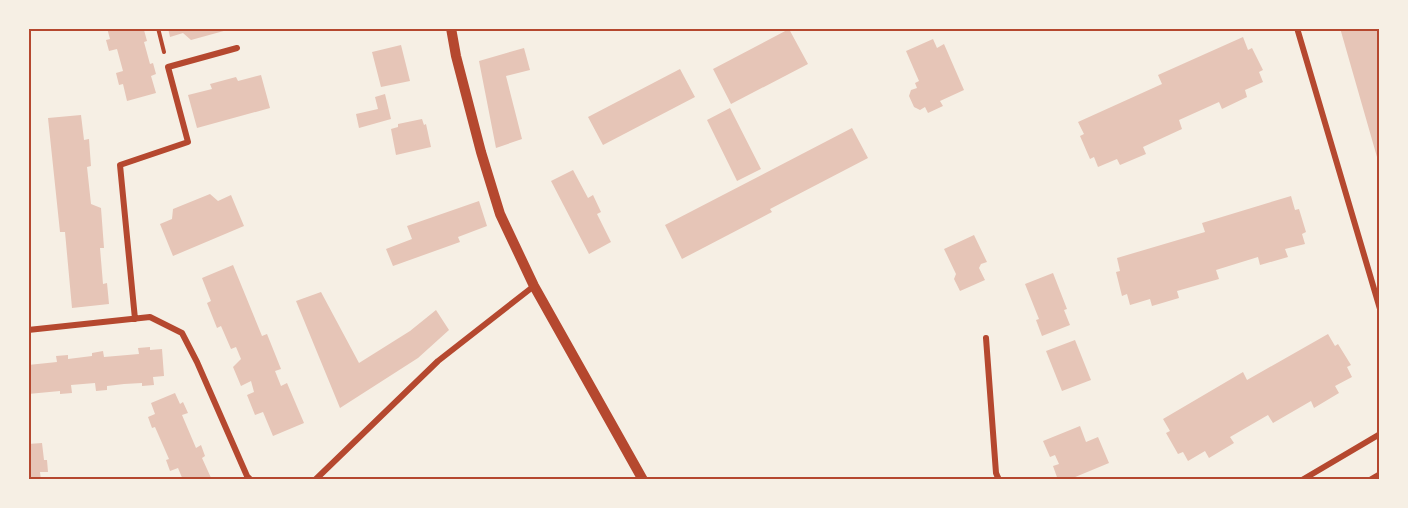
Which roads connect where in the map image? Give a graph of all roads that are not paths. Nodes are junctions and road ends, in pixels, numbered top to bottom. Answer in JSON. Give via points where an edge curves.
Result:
{"nodes":[{"id":1,"x":452,"y":28,"type":"edge"},
{"id":2,"x":1297,"y":28,"type":"edge"},
{"id":3,"x":237,"y":48,"type":"dead end"},
{"id":4,"x":534,"y":286,"type":"junction"},
{"id":5,"x":1380,"y":309,"type":"edge"},
{"id":6,"x":135,"y":319,"type":"junction"},
{"id":7,"x":28,"y":330,"type":"edge"},
{"id":8,"x":986,"y":338,"type":"dead end"},
{"id":9,"x":1380,"y":434,"type":"edge"},
{"id":10,"x":251,"y":480,"type":"edge"},
{"id":11,"x":315,"y":480,"type":"edge"},
{"id":12,"x":643,"y":480,"type":"edge"},
{"id":13,"x":999,"y":480,"type":"edge"},
{"id":14,"x":1302,"y":480,"type":"edge"}],
"edges":[{"from":1,"to":4,"type":"street","via":[[456,56],[500,214]]},
{"from":2,"to":5,"type":"street"},
{"from":3,"to":6,"type":"street","via":[[168,67],[188,142],[120,165]]},
{"from":4,"to":11,"type":"street","via":[[438,361]]},
{"from":4,"to":12,"type":"street"},
{"from":6,"to":7,"type":"street"},
{"from":6,"to":10,"type":"street","via":[[150,317],[182,333]]},
{"from":8,"to":13,"type":"street"},
{"from":9,"to":14,"type":"street"}]}
